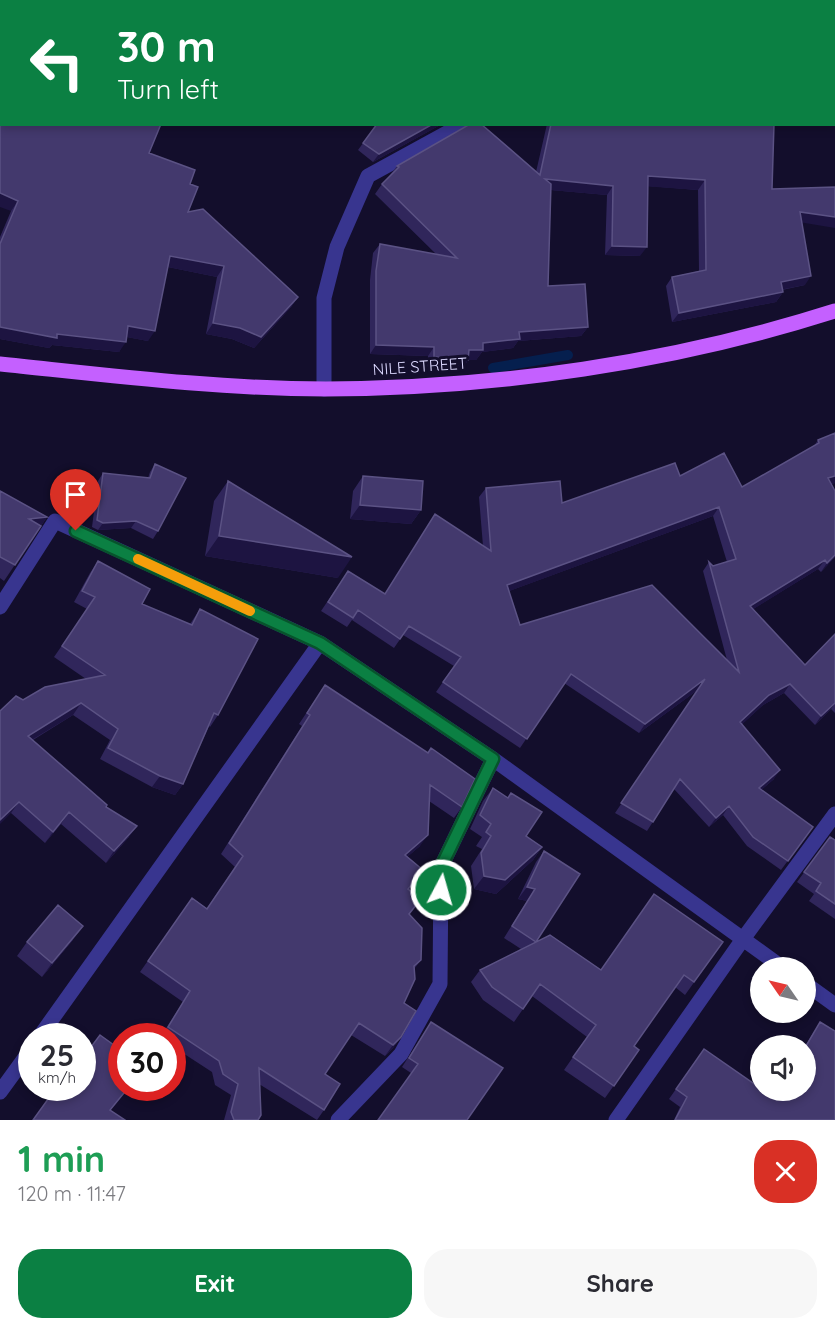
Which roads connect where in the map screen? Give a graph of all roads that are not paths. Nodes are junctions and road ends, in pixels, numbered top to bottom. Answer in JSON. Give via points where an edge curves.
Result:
{"nodes":[{"id":1,"x":459,"y":126,"type":"edge"},
{"id":2,"x":835,"y":310,"type":"edge"},
{"id":3,"x":0,"y":364,"type":"edge"},
{"id":4,"x":324,"y":389,"type":"junction"},
{"id":5,"x":0,"y":607,"type":"edge"},
{"id":6,"x":320,"y":643,"type":"junction"},
{"id":7,"x":493,"y":759,"type":"junction"},
{"id":8,"x":835,"y":814,"type":"edge"},
{"id":9,"x":742,"y":939,"type":"junction"},
{"id":10,"x":767,"y":957,"type":"edge"},
{"id":11,"x":816,"y":991,"type":"edge"},
{"id":12,"x":835,"y":1005,"type":"edge"},
{"id":13,"x":49,"y":1023,"type":"edge"},
{"id":14,"x":18,"y":1067,"type":"edge"},
{"id":15,"x":0,"y":1092,"type":"edge"},
{"id":16,"x":338,"y":1120,"type":"edge"},
{"id":17,"x":616,"y":1120,"type":"edge"}],
"edges":[{"from":1,"to":4,"type":"street","via":[[368,176],[337,247],[324,298]]},
{"from":2,"to":4,"type":"main road","name":"NILE STREET","via":[[709,346],[607,365],[415,387]]},
{"from":3,"to":4,"type":"main road","name":"NILE STREET","via":[[150,379]]},
{"from":5,"to":6,"type":"street","via":[[56,521]]},
{"from":6,"to":7,"type":"street"},
{"from":6,"to":13,"type":"street"},
{"from":7,"to":9,"type":"street"},
{"from":7,"to":16,"type":"street","via":[[441,867],[440,984],[401,1054]]},
{"from":8,"to":9,"type":"street"},
{"from":9,"to":10,"type":"street"},
{"from":9,"to":17,"type":"street"},
{"from":11,"to":12,"type":"street"},
{"from":14,"to":15,"type":"street"}]}
